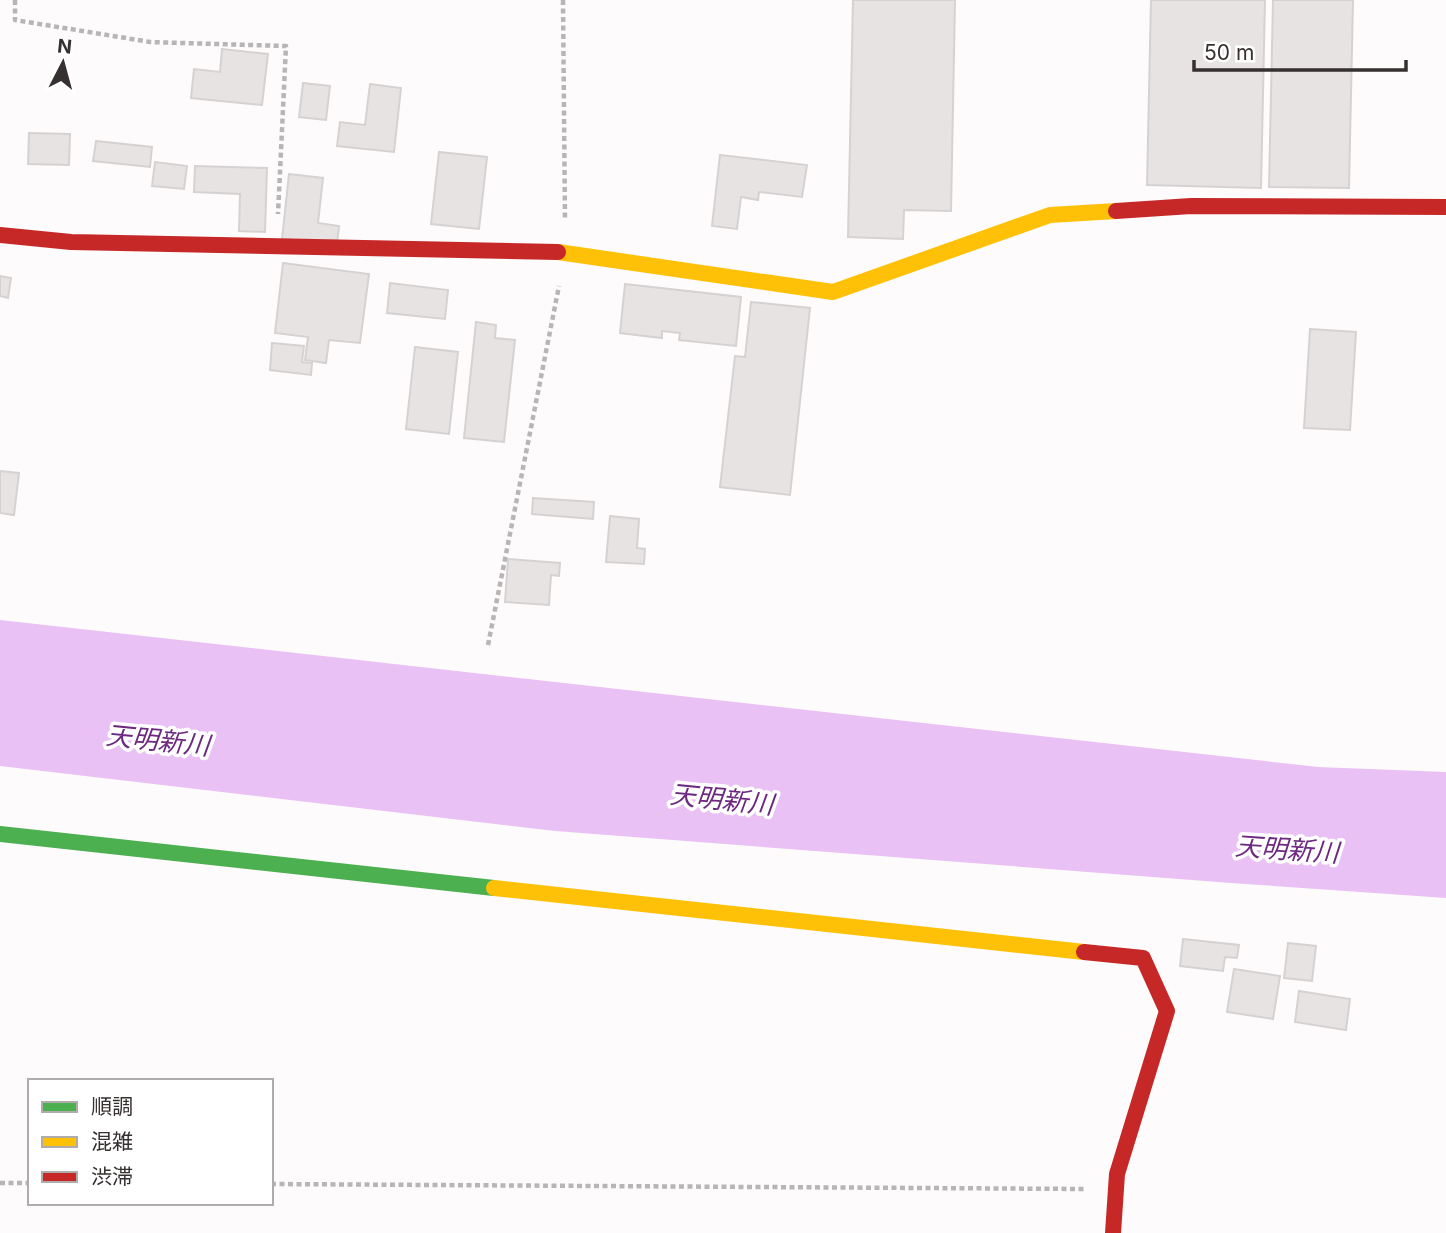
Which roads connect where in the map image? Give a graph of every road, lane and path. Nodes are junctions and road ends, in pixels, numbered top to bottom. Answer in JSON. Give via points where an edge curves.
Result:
{"nodes":[{"id":1,"x":15,"y":0,"type":"edge"},
{"id":2,"x":563,"y":0,"type":"edge"},
{"id":3,"x":1446,"y":207,"type":"edge"},
{"id":4,"x":0,"y":235,"type":"edge"},
{"id":5,"x":276,"y":246,"type":"junction"},
{"id":6,"x":565,"y":252,"type":"junction"},
{"id":7,"x":488,"y":645,"type":"dead end"},
{"id":8,"x":0,"y":834,"type":"edge"},
{"id":9,"x":0,"y":1183,"type":"edge"},
{"id":10,"x":28,"y":1183,"type":"edge"},
{"id":11,"x":273,"y":1184,"type":"edge"},
{"id":12,"x":1116,"y":1189,"type":"junction"},
{"id":13,"x":1113,"y":1233,"type":"edge"}],
"edges":[{"from":1,"to":5,"type":"path","via":[[15,20],[150,42],[286,46]]},
{"from":2,"to":6,"type":"path"},
{"from":3,"to":6,"type":"street","via":[[1191,206],[1050,215],[833,292]]},
{"from":4,"to":5,"type":"street","via":[[71,242]]},
{"from":5,"to":6,"type":"street"},
{"from":6,"to":7,"type":"path"},
{"from":8,"to":12,"type":"street","via":[[1143,957],[1167,1011]]},
{"from":9,"to":10,"type":"path"},
{"from":11,"to":12,"type":"path"},
{"from":12,"to":13,"type":"street"}]}
